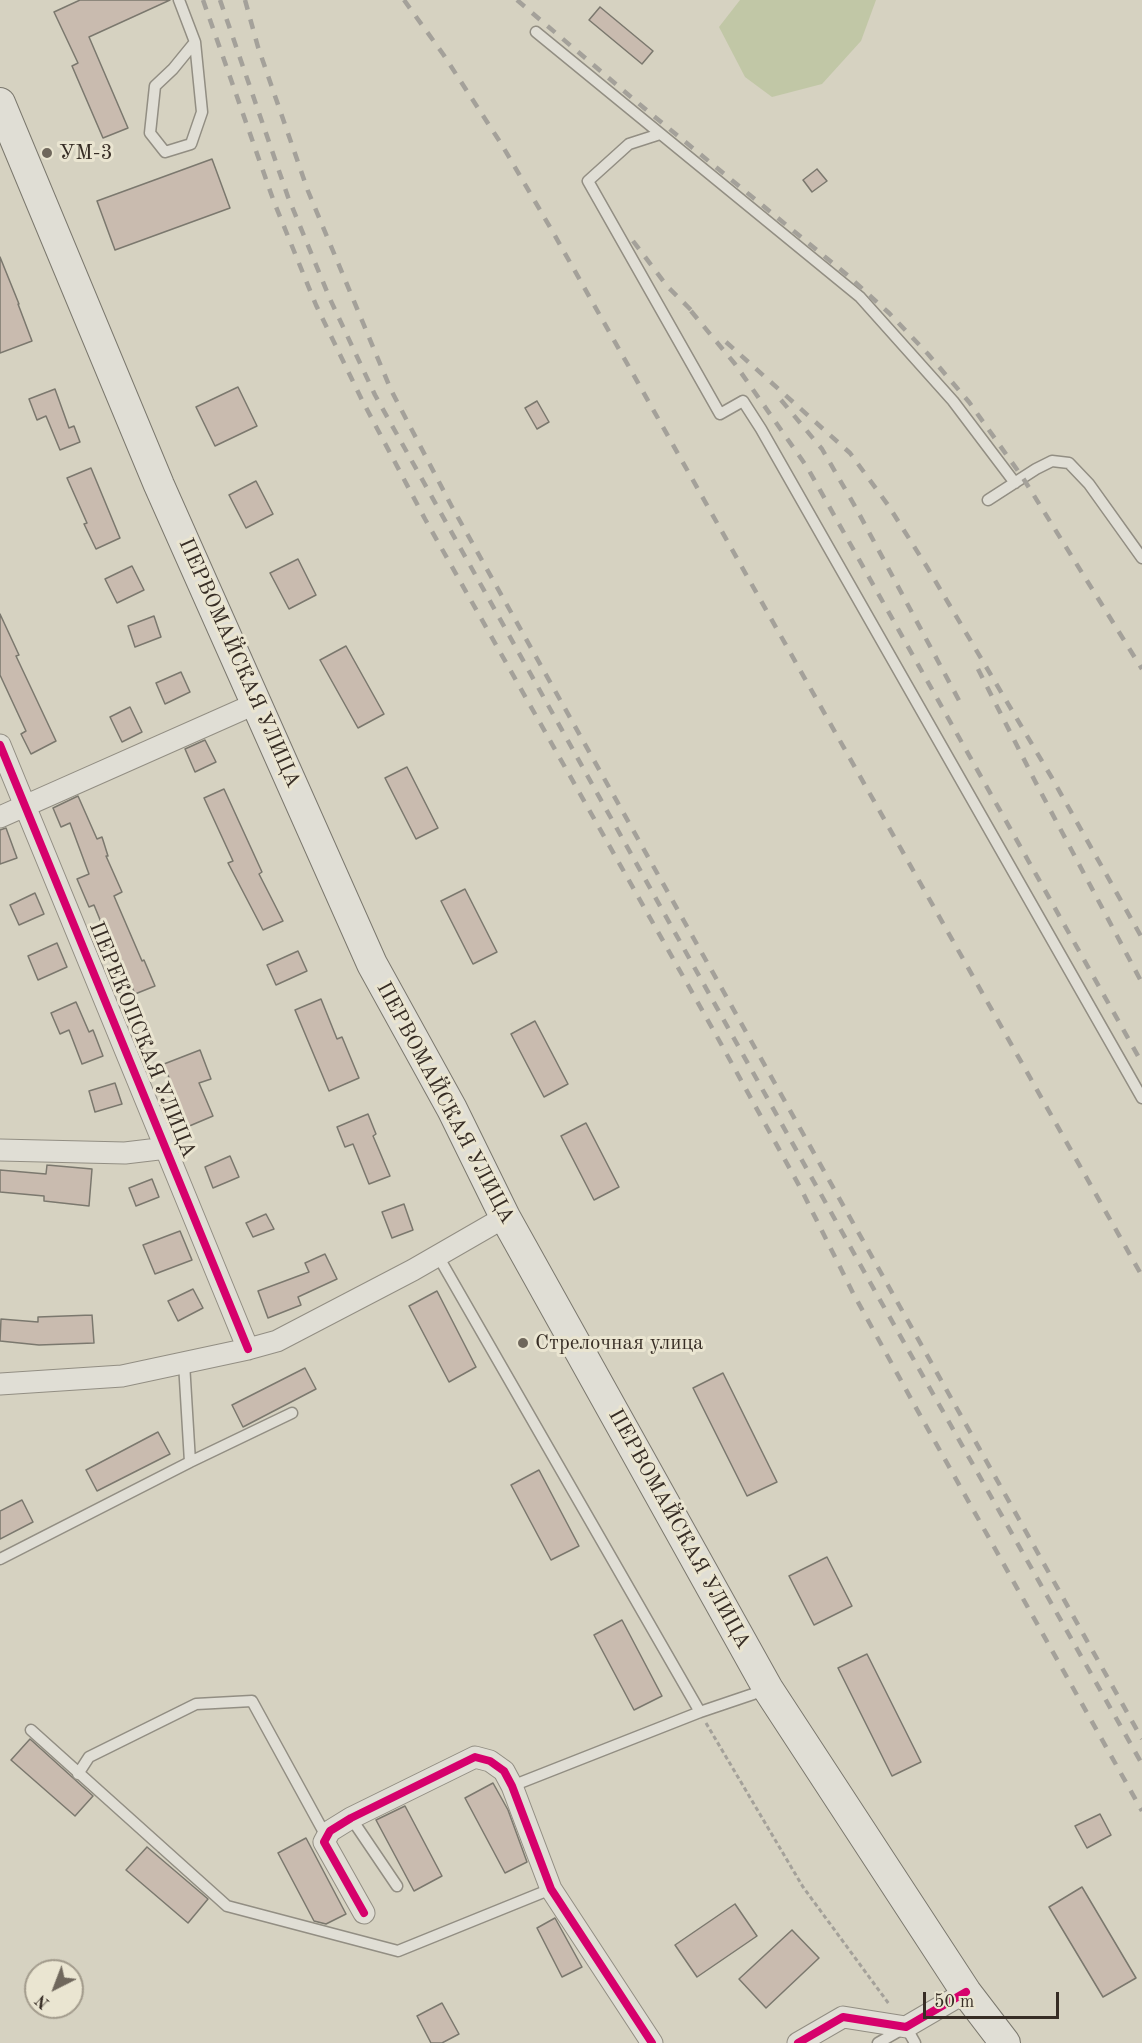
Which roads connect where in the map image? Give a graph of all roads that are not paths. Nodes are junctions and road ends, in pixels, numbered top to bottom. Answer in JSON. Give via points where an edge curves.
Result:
{"nodes":[{"id":1,"x":179,"y":0,"type":"edge"},
{"id":2,"x":536,"y":32,"type":"dead end"},
{"id":3,"x":195,"y":42,"type":"junction"},
{"id":4,"x":0,"y":103,"type":"edge"},
{"id":5,"x":660,"y":134,"type":"junction"},
{"id":6,"x":1015,"y":483,"type":"junction"},
{"id":7,"x":988,"y":500,"type":"dead end"},
{"id":8,"x":1142,"y":558,"type":"edge"},
{"id":9,"x":257,"y":703,"type":"junction"},
{"id":10,"x":0,"y":745,"type":"edge"},
{"id":11,"x":26,"y":806,"type":"junction"},
{"id":12,"x":0,"y":817,"type":"edge"},
{"id":13,"x":1142,"y":1098,"type":"edge"},
{"id":14,"x":167,"y":1148,"type":"junction"},
{"id":15,"x":0,"y":1150,"type":"edge"},
{"id":16,"x":505,"y":1217,"type":"junction"},
{"id":17,"x":438,"y":1256,"type":"junction"},
{"id":18,"x":248,"y":1349,"type":"junction"},
{"id":19,"x":184,"y":1363,"type":"junction"},
{"id":20,"x":0,"y":1384,"type":"edge"},
{"id":21,"x":292,"y":1413,"type":"dead end"},
{"id":22,"x":190,"y":1462,"type":"junction"},
{"id":23,"x":0,"y":1559,"type":"edge"},
{"id":24,"x":768,"y":1689,"type":"junction"},
{"id":25,"x":700,"y":1712,"type":"junction"},
{"id":26,"x":31,"y":1730,"type":"dead end"},
{"id":27,"x":78,"y":1774,"type":"junction"},
{"id":28,"x":512,"y":1786,"type":"junction"},
{"id":29,"x":351,"y":1818,"type":"junction"},
{"id":30,"x":326,"y":1836,"type":"junction"},
{"id":31,"x":397,"y":1886,"type":"dead end"},
{"id":32,"x":551,"y":1889,"type":"junction"},
{"id":33,"x":364,"y":1913,"type":"dead end"},
{"id":34,"x":966,"y":1992,"type":"junction"},
{"id":35,"x":911,"y":2035,"type":"edge"},
{"id":36,"x":652,"y":2043,"type":"edge"},
{"id":37,"x":798,"y":2043,"type":"edge"},
{"id":38,"x":878,"y":2043,"type":"edge"},
{"id":39,"x":1005,"y":2043,"type":"edge"}],
"edges":[{"from":1,"to":3,"type":"lane"},
{"from":2,"to":5,"type":"lane"},
{"from":3,"to":3,"type":"lane","via":[[202,112],[191,144],[165,152],[150,133],[155,86]]},
{"from":4,"to":9,"type":"main road","name":"ПЕРВОМАЙСКАЯ УЛИЦА","via":[[159,485]]},
{"from":5,"to":6,"type":"lane","via":[[860,297],[954,401]]},
{"from":5,"to":13,"type":"lane","via":[[629,144],[588,181],[720,414],[743,401],[761,429]]},
{"from":6,"to":7,"type":"lane"},
{"from":6,"to":8,"type":"lane","via":[[1052,461],[1069,463],[1089,483]]},
{"from":9,"to":11,"type":"street"},
{"from":9,"to":16,"type":"main road","name":"ПЕРВОМАЙСКАЯ УЛИЦА","via":[[372,964],[452,1109]]},
{"from":10,"to":11,"type":"street","name":"ПЕРЕКОПСКАЯ УЛИЦА"},
{"from":11,"to":12,"type":"street"},
{"from":11,"to":14,"type":"street","name":"ПЕРЕКОПСКАЯ УЛИЦА"},
{"from":14,"to":15,"type":"street","via":[[125,1153]]},
{"from":14,"to":18,"type":"street","name":"ПЕРЕКОПСКАЯ УЛИЦА"},
{"from":16,"to":17,"type":"street"},
{"from":16,"to":24,"type":"main road","name":"ПЕРВОМАЙСКАЯ УЛИЦА"},
{"from":17,"to":18,"type":"street","via":[[277,1341]]},
{"from":17,"to":25,"type":"lane"},
{"from":18,"to":19,"type":"street"},
{"from":19,"to":20,"type":"street","via":[[122,1376]]},
{"from":19,"to":22,"type":"lane"},
{"from":21,"to":22,"type":"lane"},
{"from":22,"to":23,"type":"lane"},
{"from":24,"to":25,"type":"lane"},
{"from":24,"to":34,"type":"main road","name":"ПЕРВОМАЙСКАЯ УЛИЦА"},
{"from":25,"to":28,"type":"lane"},
{"from":26,"to":27,"type":"lane"},
{"from":27,"to":30,"type":"lane","via":[[88,1757],[196,1704],[252,1701]]},
{"from":27,"to":32,"type":"lane","via":[[227,1906],[398,1951]]},
{"from":28,"to":29,"type":"street","via":[[504,1771],[475,1757]]},
{"from":28,"to":32,"type":"street"},
{"from":29,"to":30,"type":"street"},
{"from":29,"to":31,"type":"lane"},
{"from":30,"to":33,"type":"street","via":[[324,1842]]},
{"from":32,"to":36,"type":"street"},
{"from":34,"to":35,"type":"street"},
{"from":34,"to":39,"type":"main road","name":"ПЕРВОМАЙСКАЯ УЛИЦА"},
{"from":35,"to":37,"type":"street","via":[[843,2017]]},
{"from":35,"to":38,"type":"lane"}]}
